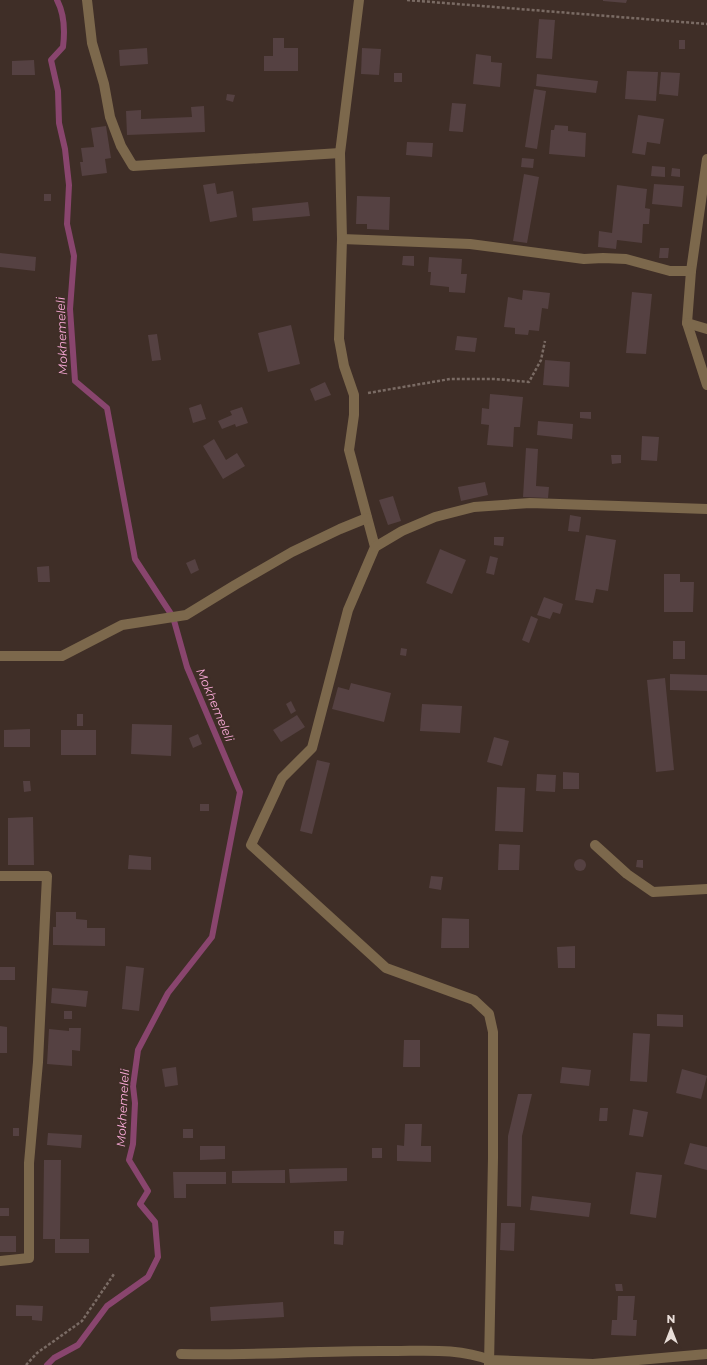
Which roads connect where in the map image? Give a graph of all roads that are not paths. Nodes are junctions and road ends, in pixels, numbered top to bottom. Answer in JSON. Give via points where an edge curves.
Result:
{"nodes":[{"id":1,"x":87,"y":0,"type":"edge"},
{"id":2,"x":359,"y":0,"type":"edge"},
{"id":3,"x":340,"y":153,"type":"junction"},
{"id":4,"x":707,"y":159,"type":"edge"},
{"id":5,"x":342,"y":239,"type":"junction"},
{"id":6,"x":691,"y":270,"type":"junction"},
{"id":7,"x":687,"y":323,"type":"junction"},
{"id":8,"x":707,"y":329,"type":"edge"},
{"id":9,"x":707,"y":385,"type":"edge"},
{"id":10,"x":707,"y":509,"type":"edge"},
{"id":11,"x":367,"y":518,"type":"junction"},
{"id":12,"x":375,"y":547,"type":"junction"},
{"id":13,"x":0,"y":656,"type":"edge"},
{"id":14,"x":596,"y":844,"type":"dead end"},
{"id":15,"x":0,"y":876,"type":"edge"},
{"id":16,"x":707,"y":889,"type":"edge"},
{"id":17,"x":0,"y":1261,"type":"edge"},
{"id":18,"x":181,"y":1354,"type":"dead end"},
{"id":19,"x":707,"y":1354,"type":"edge"},
{"id":20,"x":489,"y":1363,"type":"edge"}],
"edges":[{"from":1,"to":3,"type":"street","via":[[92,43],[110,116],[133,166]]},
{"from":2,"to":3,"type":"street"},
{"from":3,"to":5,"type":"street"},
{"from":4,"to":6,"type":"street"},
{"from":5,"to":6,"type":"street","via":[[470,244],[584,259],[626,259],[670,270]]},
{"from":5,"to":11,"type":"street","via":[[339,339],[344,366],[354,395],[349,450]]},
{"from":6,"to":7,"type":"street"},
{"from":7,"to":8,"type":"street"},
{"from":7,"to":9,"type":"street"},
{"from":10,"to":12,"type":"street","via":[[530,503],[474,507],[435,517],[402,531]]},
{"from":11,"to":12,"type":"street"},
{"from":11,"to":13,"type":"street","via":[[292,552],[186,615],[122,625],[62,656]]},
{"from":12,"to":20,"type":"street","via":[[348,610],[312,748],[282,778],[251,845],[386,968],[474,1000],[489,1014],[493,1032]]},
{"from":14,"to":16,"type":"street","via":[[628,874],[653,892]]},
{"from":15,"to":17,"type":"street","via":[[47,876],[38,1062],[30,1163],[29,1258]]},
{"from":18,"to":20,"type":"street","via":[[352,1350],[453,1351],[477,1355]]},
{"from":19,"to":20,"type":"street","via":[[593,1364]]}]}
